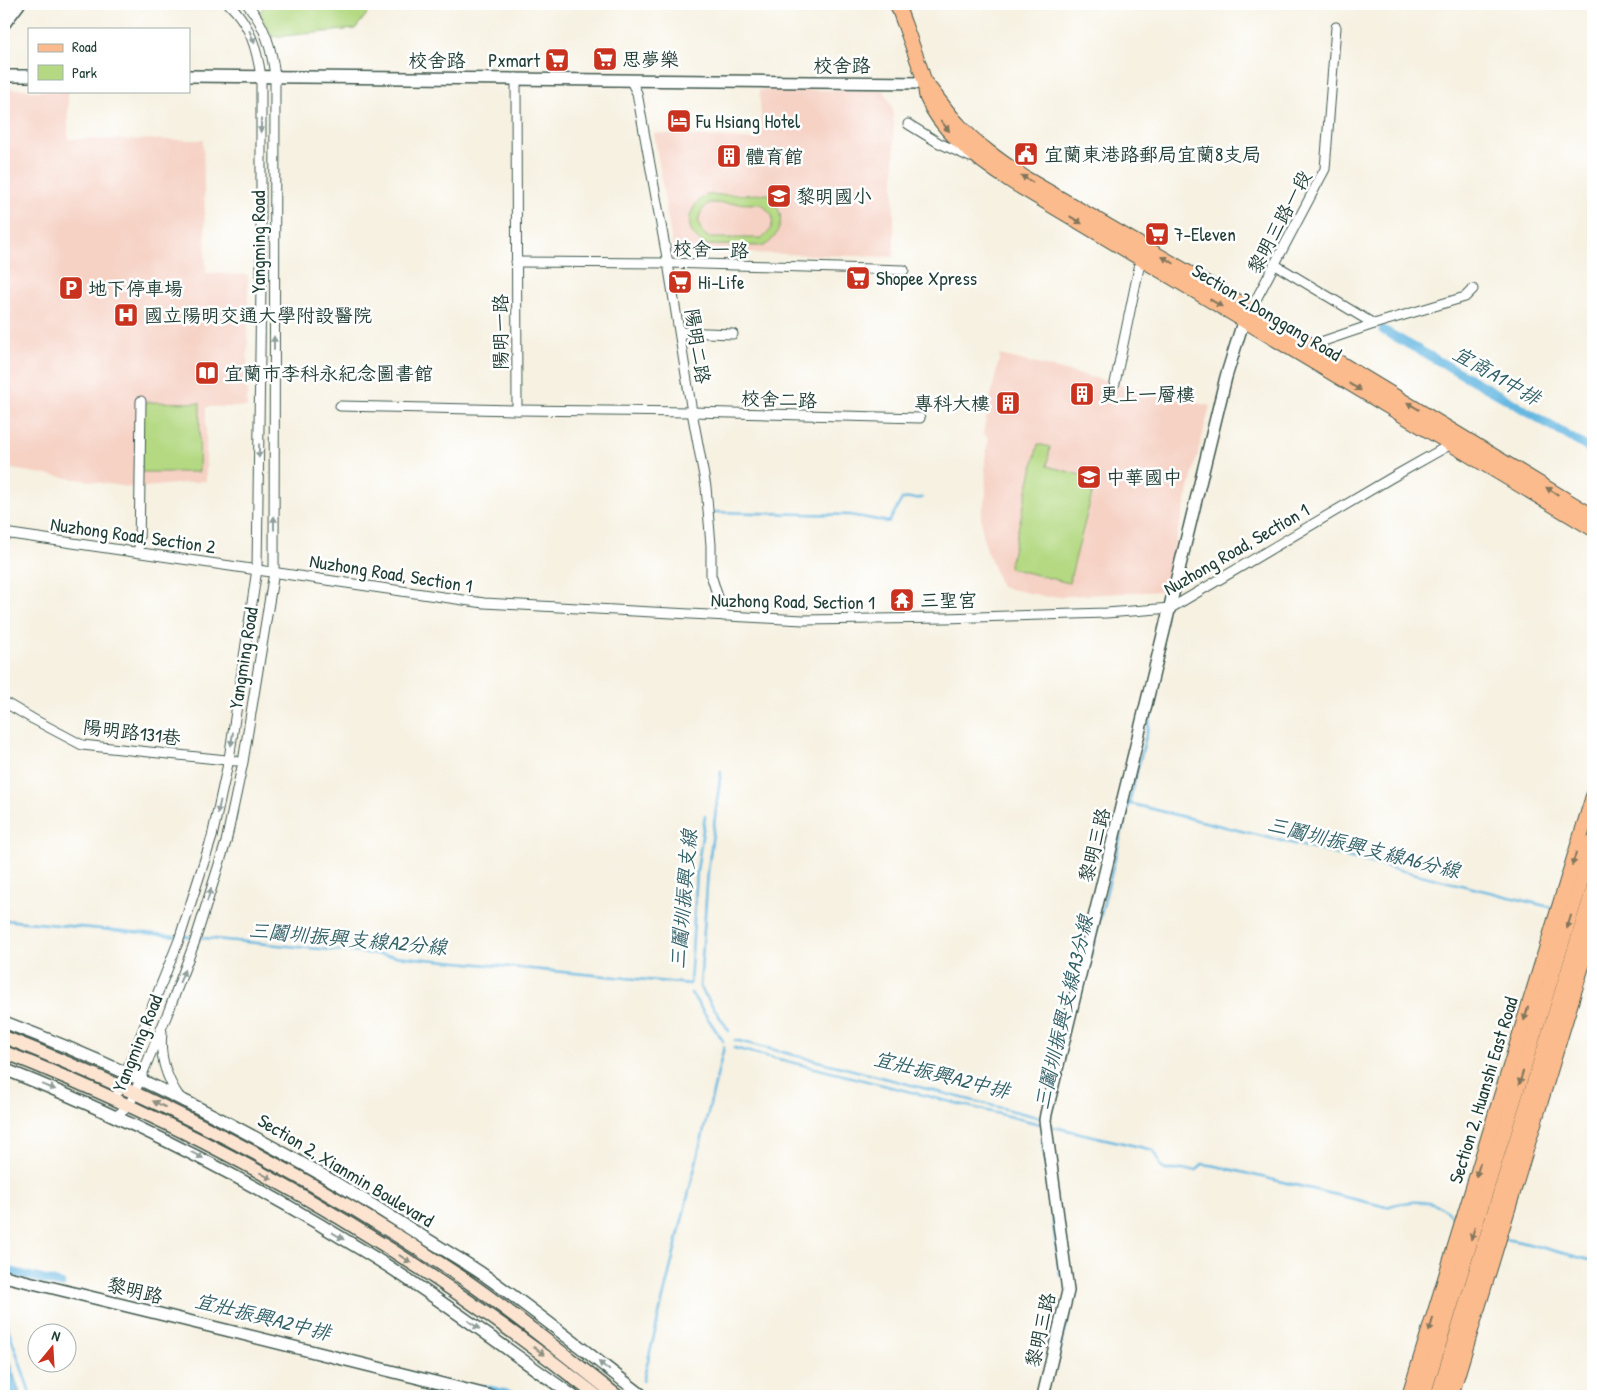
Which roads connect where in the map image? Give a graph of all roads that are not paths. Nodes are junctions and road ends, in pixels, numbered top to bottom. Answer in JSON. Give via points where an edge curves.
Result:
{"nodes":[{"id":1,"x":19,"y":4,"type":"edge"},
{"id":2,"x":230,"y":4,"type":"edge"},
{"id":3,"x":247,"y":4,"type":"edge"},
{"id":4,"x":897,"y":4,"type":"edge"},
{"id":5,"x":4,"y":24,"type":"edge"},
{"id":6,"x":1336,"y":27,"type":"dead end"},
{"id":7,"x":4,"y":76,"type":"edge"},
{"id":8,"x":28,"y":76,"type":"edge"},
{"id":9,"x":190,"y":76,"type":"edge"},
{"id":10,"x":261,"y":77,"type":"junction"},
{"id":11,"x":275,"y":77,"type":"junction"},
{"id":12,"x":516,"y":78,"type":"junction"},
{"id":13,"x":631,"y":81,"type":"junction"},
{"id":14,"x":925,"y":83,"type":"junction"},
{"id":15,"x":908,"y":124,"type":"dead end"},
{"id":16,"x":982,"y":162,"type":"junction"},
{"id":17,"x":1141,"y":258,"type":"junction"},
{"id":18,"x":516,"y":262,"type":"junction"},
{"id":19,"x":668,"y":263,"type":"junction"},
{"id":20,"x":1274,"y":264,"type":"junction"},
{"id":21,"x":904,"y":270,"type":"dead end"},
{"id":22,"x":1473,"y":289,"type":"dead end"},
{"id":23,"x":1248,"y":314,"type":"junction"},
{"id":24,"x":1374,"y":324,"type":"junction"},
{"id":25,"x":680,"y":332,"type":"junction"},
{"id":26,"x":733,"y":334,"type":"dead end"},
{"id":27,"x":1307,"y":350,"type":"junction"},
{"id":28,"x":1115,"y":383,"type":"dead end"},
{"id":29,"x":140,"y":401,"type":"dead end"},
{"id":30,"x":340,"y":406,"type":"dead end"},
{"id":31,"x":517,"y":410,"type":"junction"},
{"id":32,"x":692,"y":412,"type":"junction"},
{"id":33,"x":920,"y":418,"type":"dead end"},
{"id":34,"x":1465,"y":438,"type":"junction"},
{"id":35,"x":1451,"y":444,"type":"junction"},
{"id":36,"x":1593,"y":516,"type":"edge"},
{"id":37,"x":1593,"y":529,"type":"edge"},
{"id":38,"x":4,"y":533,"type":"edge"},
{"id":39,"x":139,"y":552,"type":"junction"},
{"id":40,"x":257,"y":570,"type":"junction"},
{"id":41,"x":274,"y":572,"type":"junction"},
{"id":42,"x":1171,"y":608,"type":"junction"},
{"id":43,"x":724,"y":616,"type":"junction"},
{"id":44,"x":4,"y":702,"type":"edge"},
{"id":45,"x":233,"y":760,"type":"junction"},
{"id":46,"x":1593,"y":796,"type":"edge"},
{"id":47,"x":1593,"y":842,"type":"edge"},
{"id":48,"x":1593,"y":890,"type":"edge"},
{"id":49,"x":1593,"y":930,"type":"edge"},
{"id":50,"x":168,"y":1010,"type":"junction"},
{"id":51,"x":4,"y":1022,"type":"edge"},
{"id":52,"x":4,"y":1037,"type":"edge"},
{"id":53,"x":4,"y":1052,"type":"edge"},
{"id":54,"x":4,"y":1069,"type":"edge"},
{"id":55,"x":123,"y":1080,"type":"junction"},
{"id":56,"x":137,"y":1086,"type":"junction"},
{"id":57,"x":180,"y":1098,"type":"junction"},
{"id":58,"x":115,"y":1099,"type":"junction"},
{"id":59,"x":129,"y":1106,"type":"junction"},
{"id":60,"x":115,"y":1116,"type":"junction"},
{"id":61,"x":359,"y":1196,"type":"junction"},
{"id":62,"x":355,"y":1210,"type":"junction"},
{"id":63,"x":4,"y":1276,"type":"edge"},
{"id":64,"x":491,"y":1396,"type":"edge"},
{"id":65,"x":573,"y":1396,"type":"edge"},
{"id":66,"x":597,"y":1396,"type":"edge"},
{"id":67,"x":617,"y":1396,"type":"edge"},
{"id":68,"x":643,"y":1396,"type":"edge"},
{"id":69,"x":1042,"y":1396,"type":"edge"},
{"id":70,"x":1410,"y":1396,"type":"edge"},
{"id":71,"x":1424,"y":1396,"type":"edge"},
{"id":72,"x":1438,"y":1396,"type":"edge"},
{"id":73,"x":1451,"y":1396,"type":"edge"}],
"edges":[{"from":1,"to":5,"type":"street"},
{"from":2,"to":10,"type":"street","name":"Yangming Road","one_way":true,"via":[[247,25],[257,50]]},
{"from":3,"to":11,"type":"street","name":"Yangming Road","via":[[266,35]]},
{"from":4,"to":14,"type":"main road","name":"Section 2,Donggang Road"},
{"from":6,"to":20,"type":"street","name":"黎明三路一段","via":[[1325,169]]},
{"from":7,"to":8,"type":"street"},
{"from":9,"to":10,"type":"street","name":"校舍路"},
{"from":10,"to":11,"type":"street","name":"校舍路"},
{"from":10,"to":40,"type":"street","name":"Yangming Road","one_way":true},
{"from":11,"to":12,"type":"street","name":"校舍路"},
{"from":41,"to":11,"type":"street","name":"Yangming Road","one_way":true},
{"from":12,"to":13,"type":"street","name":"校舍路"},
{"from":12,"to":18,"type":"street","name":"陽明一路"},
{"from":13,"to":14,"type":"street","name":"校舍路"},
{"from":13,"to":19,"type":"street","name":"陽明二路","via":[[637,93]]},
{"from":14,"to":16,"type":"main road","name":"Section 2,Donggang Road","one_way":true,"via":[[926,97],[943,124]]},
{"from":23,"to":14,"type":"main road","name":"Section 2,Donggang Road","one_way":true,"via":[[993,156],[959,125]]},
{"from":15,"to":16,"type":"street","via":[[939,143]]},
{"from":16,"to":17,"type":"main road","name":"Section 2,Donggang Road","one_way":true},
{"from":17,"to":23,"type":"main road","name":"Section 2,Donggang Road","one_way":true},
{"from":17,"to":28,"type":"street"},
{"from":18,"to":19,"type":"street","name":"校舍一路"},
{"from":18,"to":31,"type":"street","name":"陽明一路"},
{"from":19,"to":21,"type":"street","name":"校舍一路"},
{"from":19,"to":25,"type":"street","name":"陽明二路"},
{"from":20,"to":23,"type":"street","name":"黎明三路一段"},
{"from":20,"to":24,"type":"street"},
{"from":22,"to":24,"type":"street","via":[[1464,298]]},
{"from":23,"to":27,"type":"main road","name":"Section 2,Donggang Road"},
{"from":23,"to":42,"type":"street","name":"黎明三路","via":[[1226,377]]},
{"from":24,"to":27,"type":"street"},
{"from":25,"to":26,"type":"street"},
{"from":25,"to":32,"type":"street","name":"陽明二路"},
{"from":34,"to":27,"type":"main road","name":"Section 2,Donggang Road","one_way":true},
{"from":27,"to":35,"type":"main road","name":"Section 2,Donggang Road","one_way":true},
{"from":29,"to":39,"type":"street"},
{"from":30,"to":31,"type":"street"},
{"from":31,"to":32,"type":"street","name":"校舍二路"},
{"from":32,"to":33,"type":"street","name":"校舍二路"},
{"from":32,"to":43,"type":"street","name":"陽明二路","via":[[706,487],[711,575]]},
{"from":34,"to":35,"type":"street","name":"Nuzhong Road, Section 1"},
{"from":36,"to":34,"type":"main road","name":"Section 2,Donggang Road","one_way":true},
{"from":35,"to":37,"type":"main road","name":"Section 2,Donggang Road"},
{"from":35,"to":42,"type":"street","name":"Nuzhong Road, Section 1"},
{"from":38,"to":39,"type":"street","name":"Nuzhong Road, Section 2"},
{"from":39,"to":40,"type":"street","name":"Nuzhong Road, Section 2"},
{"from":40,"to":41,"type":"street","name":"Nuzhong Road, Section 1"},
{"from":40,"to":45,"type":"street","name":"Yangming Road","one_way":true},
{"from":41,"to":43,"type":"street","name":"Nuzhong Road, Section 1","via":[[484,604]]},
{"from":50,"to":41,"type":"street","name":"Yangming Road","one_way":true,"via":[[195,941],[226,842],[243,762]]},
{"from":42,"to":43,"type":"street","name":"Nuzhong Road, Section 1","via":[[1040,616],[872,620]]},
{"from":42,"to":69,"type":"street","name":"黎明三路","via":[[1046,1114],[1068,1291]]},
{"from":44,"to":45,"type":"street","name":"陽明路131巷","via":[[82,745]]},
{"from":45,"to":55,"type":"street","name":"Yangming Road","one_way":true,"via":[[179,940]]},
{"from":46,"to":70,"type":"main road","name":"Section 2, Huanshi East Road","one_way":true},
{"from":47,"to":71,"type":"main road","name":"Section 2, Huanshi East Road","one_way":true},
{"from":48,"to":72,"type":"main road"},
{"from":49,"to":73,"type":"main road"},
{"from":50,"to":56,"type":"street","name":"Yangming Road"},
{"from":50,"to":57,"type":"street","via":[[161,1040],[162,1056],[165,1072]]},
{"from":51,"to":55,"type":"street","name":"Section 2, Xianmin Boulevard","via":[[63,1046]]},
{"from":52,"to":55,"type":"main road","name":"Section 2, Xianmin Boulevard"},
{"from":53,"to":58,"type":"main road"},
{"from":54,"to":60,"type":"street","one_way":true},
{"from":55,"to":56,"type":"main road","name":"Section 2, Xianmin Boulevard"},
{"from":55,"to":58,"type":"street","name":"Yangming Road"},
{"from":56,"to":57,"type":"street","name":"Section 2, Xianmin Boulevard"},
{"from":56,"to":59,"type":"street","name":"Yangming Road"},
{"from":62,"to":56,"type":"main road","name":"Section 2, Xianmin Boulevard","one_way":true},
{"from":57,"to":61,"type":"street","name":"Section 2, Xianmin Boulevard"},
{"from":58,"to":59,"type":"main road"},
{"from":58,"to":60,"type":"street","name":"Yangming Road"},
{"from":59,"to":60,"type":"street","name":"Yangming Road"},
{"from":59,"to":66,"type":"main road","one_way":true,"via":[[257,1171],[352,1225],[456,1292]]},
{"from":60,"to":65,"type":"street","one_way":true,"via":[[267,1193],[365,1252],[454,1310]]},
{"from":61,"to":62,"type":"street"},
{"from":68,"to":61,"type":"street","name":"Section 2, Xianmin Boulevard","one_way":true,"via":[[490,1280]]},
{"from":62,"to":67,"type":"main road","name":"Section 2, Xianmin Boulevard","via":[[461,1277]]},
{"from":63,"to":64,"type":"street","name":"黎明路"}]}
